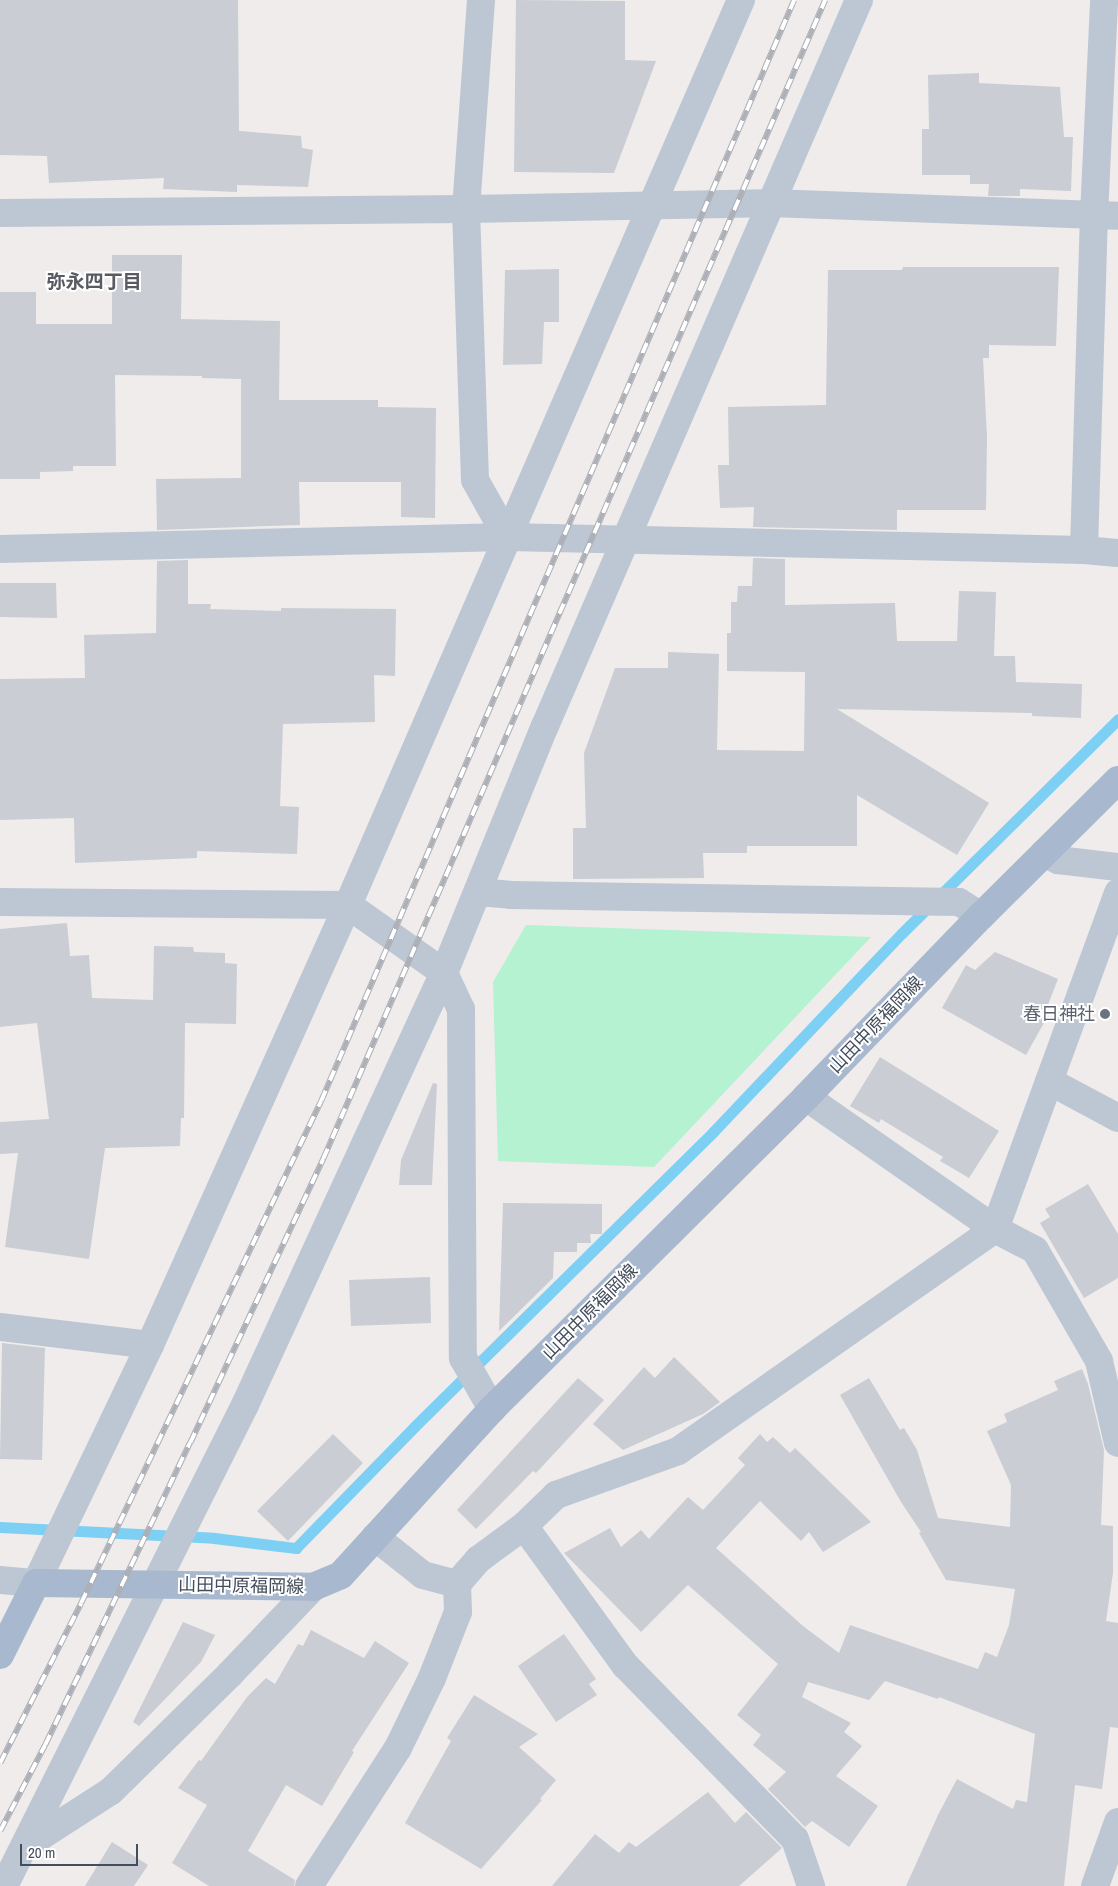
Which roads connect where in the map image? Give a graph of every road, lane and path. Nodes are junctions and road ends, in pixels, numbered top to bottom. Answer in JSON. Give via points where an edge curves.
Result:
{"nodes":[{"id":1,"x":481,"y":0,"type":"edge"},
{"id":2,"x":741,"y":0,"type":"edge"},
{"id":3,"x":858,"y":0,"type":"edge"},
{"id":4,"x":1104,"y":0,"type":"edge"},
{"id":5,"x":770,"y":203,"type":"junction"},
{"id":6,"x":651,"y":206,"type":"junction"},
{"id":7,"x":466,"y":208,"type":"junction"},
{"id":8,"x":0,"y":212,"type":"edge"},
{"id":9,"x":1106,"y":216,"type":"edge"},
{"id":10,"x":507,"y":536,"type":"junction"},
{"id":11,"x":626,"y":538,"type":"junction"},
{"id":12,"x":0,"y":549,"type":"edge"},
{"id":13,"x":1084,"y":550,"type":"junction"},
{"id":14,"x":1118,"y":553,"type":"edge"},
{"id":15,"x":1118,"y":780,"type":"edge"},
{"id":16,"x":1044,"y":852,"type":"junction"},
{"id":17,"x":1118,"y":867,"type":"edge"},
{"id":18,"x":478,"y":892,"type":"junction"},
{"id":19,"x":1118,"y":893,"type":"edge"},
{"id":20,"x":0,"y":902,"type":"edge"},
{"id":21,"x":348,"y":905,"type":"junction"},
{"id":22,"x":970,"y":909,"type":"junction"},
{"id":23,"x":444,"y":973,"type":"junction"},
{"id":24,"x":1049,"y":1081,"type":"junction"},
{"id":25,"x":806,"y":1097,"type":"junction"},
{"id":26,"x":1118,"y":1118,"type":"edge"},
{"id":27,"x":995,"y":1229,"type":"junction"},
{"id":28,"x":0,"y":1327,"type":"edge"},
{"id":29,"x":150,"y":1345,"type":"junction"},
{"id":30,"x":1109,"y":1357,"type":"edge"},
{"id":31,"x":492,"y":1409,"type":"junction"},
{"id":32,"x":1118,"y":1443,"type":"edge"},
{"id":33,"x":524,"y":1526,"type":"junction"},
{"id":34,"x":375,"y":1538,"type":"junction"},
{"id":35,"x":0,"y":1580,"type":"edge"},
{"id":36,"x":36,"y":1583,"type":"junction"},
{"id":37,"x":457,"y":1584,"type":"junction"},
{"id":38,"x":155,"y":1585,"type":"junction"},
{"id":39,"x":313,"y":1587,"type":"junction"},
{"id":40,"x":0,"y":1655,"type":"edge"},
{"id":41,"x":1118,"y":1822,"type":"edge"},
{"id":42,"x":24,"y":1847,"type":"junction"},
{"id":43,"x":4,"y":1886,"type":"edge"},
{"id":44,"x":309,"y":1886,"type":"edge"},
{"id":45,"x":811,"y":1886,"type":"edge"},
{"id":46,"x":1095,"y":1886,"type":"edge"}],
"edges":[{"from":1,"to":7,"type":"street"},
{"from":2,"to":6,"type":"street"},
{"from":3,"to":5,"type":"street"},
{"from":4,"to":9,"type":"street"},
{"from":5,"to":6,"type":"street"},
{"from":5,"to":9,"type":"street"},
{"from":5,"to":11,"type":"street"},
{"from":6,"to":7,"type":"street"},
{"from":6,"to":10,"type":"street"},
{"from":7,"to":8,"type":"street"},
{"from":7,"to":10,"type":"street","via":[[475,480]]},
{"from":9,"to":13,"type":"street"},
{"from":10,"to":11,"type":"street"},
{"from":10,"to":12,"type":"street"},
{"from":10,"to":21,"type":"street"},
{"from":11,"to":13,"type":"street"},
{"from":11,"to":18,"type":"street"},
{"from":13,"to":14,"type":"street"},
{"from":15,"to":16,"type":"main road","name":"山田中原福岡線"},
{"from":16,"to":17,"type":"street","via":[[1058,860]]},
{"from":16,"to":22,"type":"main road","name":"山田中原福岡線"},
{"from":18,"to":22,"type":"street","via":[[908,901]]},
{"from":18,"to":23,"type":"street"},
{"from":19,"to":24,"type":"street"},
{"from":20,"to":21,"type":"street"},
{"from":21,"to":23,"type":"street"},
{"from":21,"to":29,"type":"street"},
{"from":22,"to":25,"type":"main road","name":"山田中原福岡線"},
{"from":23,"to":31,"type":"street","via":[[461,1009],[463,1358]]},
{"from":23,"to":38,"type":"street","via":[[245,1405]]},
{"from":24,"to":26,"type":"street"},
{"from":24,"to":27,"type":"street"},
{"from":25,"to":27,"type":"street"},
{"from":25,"to":31,"type":"main road","name":"山田中原福岡線"},
{"from":27,"to":30,"type":"street","via":[[1036,1250]]},
{"from":27,"to":33,"type":"street","via":[[678,1451],[556,1495]]},
{"from":28,"to":29,"type":"street"},
{"from":29,"to":36,"type":"street"},
{"from":30,"to":32,"type":"street"},
{"from":31,"to":34,"type":"main road","name":"山田中原福岡線"},
{"from":33,"to":37,"type":"street","via":[[479,1559]]},
{"from":33,"to":45,"type":"street","via":[[625,1664],[795,1838]]},
{"from":34,"to":37,"type":"street","via":[[423,1575]]},
{"from":34,"to":39,"type":"main road","name":"山田中原福岡線","via":[[341,1575]]},
{"from":35,"to":36,"type":"street"},
{"from":36,"to":38,"type":"main road","name":"山田中原福岡線"},
{"from":36,"to":40,"type":"main road"},
{"from":37,"to":44,"type":"street","via":[[458,1612],[432,1678],[398,1748]]},
{"from":38,"to":39,"type":"main road","name":"山田中原福岡線"},
{"from":38,"to":42,"type":"street"},
{"from":39,"to":42,"type":"street","via":[[111,1791]]},
{"from":41,"to":46,"type":"street"},
{"from":42,"to":43,"type":"street"}]}
